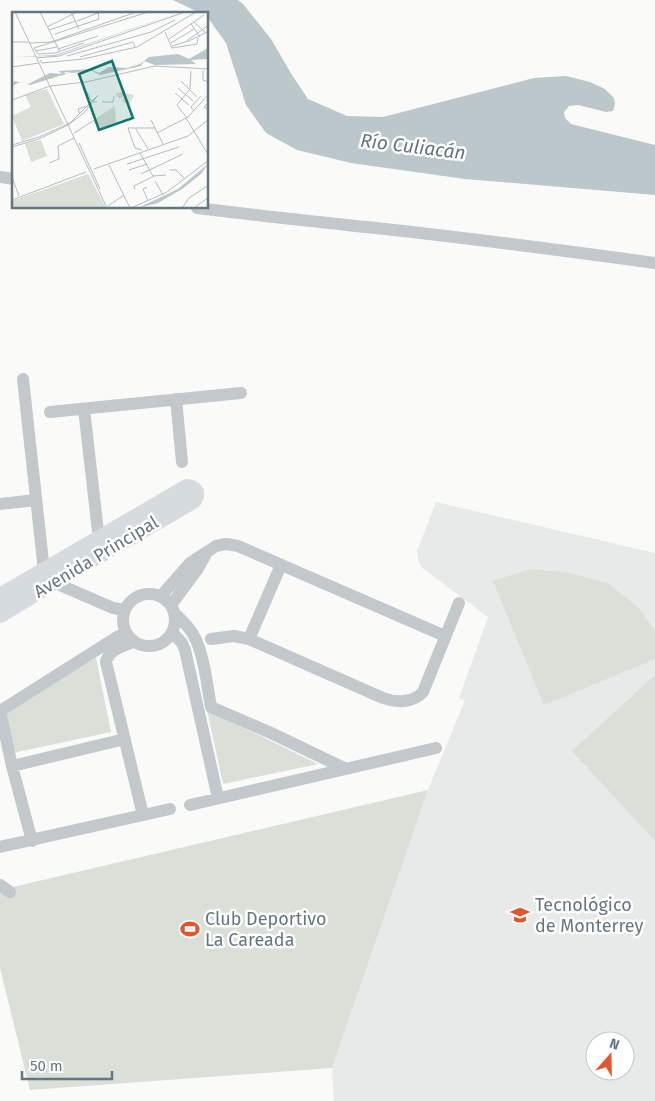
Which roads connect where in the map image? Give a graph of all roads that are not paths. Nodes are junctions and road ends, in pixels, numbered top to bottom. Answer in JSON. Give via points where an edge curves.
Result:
{"nodes":[{"id":1,"x":205,"y":209,"type":"edge"},
{"id":2,"x":655,"y":263,"type":"edge"},
{"id":3,"x":23,"y":378,"type":"dead end"},
{"id":4,"x":241,"y":393,"type":"dead end"},
{"id":5,"x":176,"y":399,"type":"junction"},
{"id":6,"x":84,"y":409,"type":"junction"},
{"id":7,"x":50,"y":412,"type":"dead end"},
{"id":8,"x":182,"y":462,"type":"dead end"},
{"id":9,"x":187,"y":496,"type":"dead end"},
{"id":10,"x":36,"y":500,"type":"junction"},
{"id":11,"x":0,"y":504,"type":"edge"},
{"id":12,"x":102,"y":546,"type":"junction"},
{"id":13,"x":281,"y":565,"type":"junction"},
{"id":14,"x":48,"y":577,"type":"junction"},
{"id":15,"x":0,"y":597,"type":"edge"},
{"id":16,"x":458,"y":604,"type":"dead end"},
{"id":17,"x":169,"y":605,"type":"junction"},
{"id":18,"x":124,"y":610,"type":"junction"},
{"id":19,"x":0,"y":614,"type":"edge"},
{"id":20,"x":172,"y":632,"type":"junction"},
{"id":21,"x":445,"y":636,"type":"junction"},
{"id":22,"x":129,"y":638,"type":"junction"},
{"id":23,"x":211,"y":639,"type":"dead end"},
{"id":24,"x":249,"y":639,"type":"junction"},
{"id":25,"x":102,"y":654,"type":"junction"},
{"id":26,"x":205,"y":708,"type":"junction"},
{"id":27,"x":0,"y":711,"type":"edge"},
{"id":28,"x":125,"y":739,"type":"junction"},
{"id":29,"x":436,"y":748,"type":"dead end"},
{"id":30,"x":12,"y":766,"type":"junction"},
{"id":31,"x":344,"y":768,"type":"junction"},
{"id":32,"x":218,"y":798,"type":"junction"},
{"id":33,"x":190,"y":805,"type":"dead end"},
{"id":34,"x":170,"y":809,"type":"dead end"},
{"id":35,"x":143,"y":815,"type":"junction"},
{"id":36,"x":32,"y":841,"type":"junction"},
{"id":37,"x":0,"y":848,"type":"edge"}],
"edges":[{"from":1,"to":2,"type":"street"},
{"from":3,"to":10,"type":"street"},
{"from":4,"to":5,"type":"street"},
{"from":5,"to":6,"type":"street"},
{"from":5,"to":8,"type":"street"},
{"from":6,"to":7,"type":"street"},
{"from":6,"to":12,"type":"street"},
{"from":9,"to":12,"type":"street","name":"Avenida Principal"},
{"from":10,"to":11,"type":"street"},
{"from":10,"to":14,"type":"street"},
{"from":12,"to":14,"type":"street","name":"Avenida Principal"},
{"from":13,"to":17,"type":"street","via":[[232,544],[216,546],[207,552]]},
{"from":13,"to":21,"type":"street"},
{"from":13,"to":24,"type":"street"},
{"from":14,"to":15,"type":"street","name":"Avenida Principal"},
{"from":14,"to":18,"type":"street","via":[[113,608]]},
{"from":14,"to":19,"type":"street","name":"Avenida Principal"},
{"from":16,"to":21,"type":"street"},
{"from":17,"to":18,"type":"street","via":[[146,594],[130,602]]},
{"from":17,"to":20,"type":"street","via":[[175,624]]},
{"from":17,"to":26,"type":"street","via":[[195,638],[204,666]]},
{"from":18,"to":22,"type":"street","via":[[123,627]]},
{"from":20,"to":22,"type":"street","via":[[160,645],[151,647]]},
{"from":20,"to":26,"type":"street","via":[[182,643]]},
{"from":21,"to":24,"type":"street","via":[[423,692],[407,701],[390,701]]},
{"from":22,"to":25,"type":"street","via":[[118,637]]},
{"from":23,"to":24,"type":"street","via":[[234,636]]},
{"from":25,"to":27,"type":"street"},
{"from":25,"to":28,"type":"street"},
{"from":26,"to":31,"type":"street","via":[[271,733]]},
{"from":26,"to":32,"type":"street","via":[[206,749]]},
{"from":27,"to":30,"type":"street"},
{"from":28,"to":30,"type":"street"},
{"from":28,"to":35,"type":"street"},
{"from":29,"to":31,"type":"street"},
{"from":30,"to":36,"type":"street"},
{"from":31,"to":32,"type":"street"},
{"from":32,"to":33,"type":"street"},
{"from":34,"to":35,"type":"street"},
{"from":35,"to":36,"type":"street"},
{"from":36,"to":37,"type":"street"}]}
